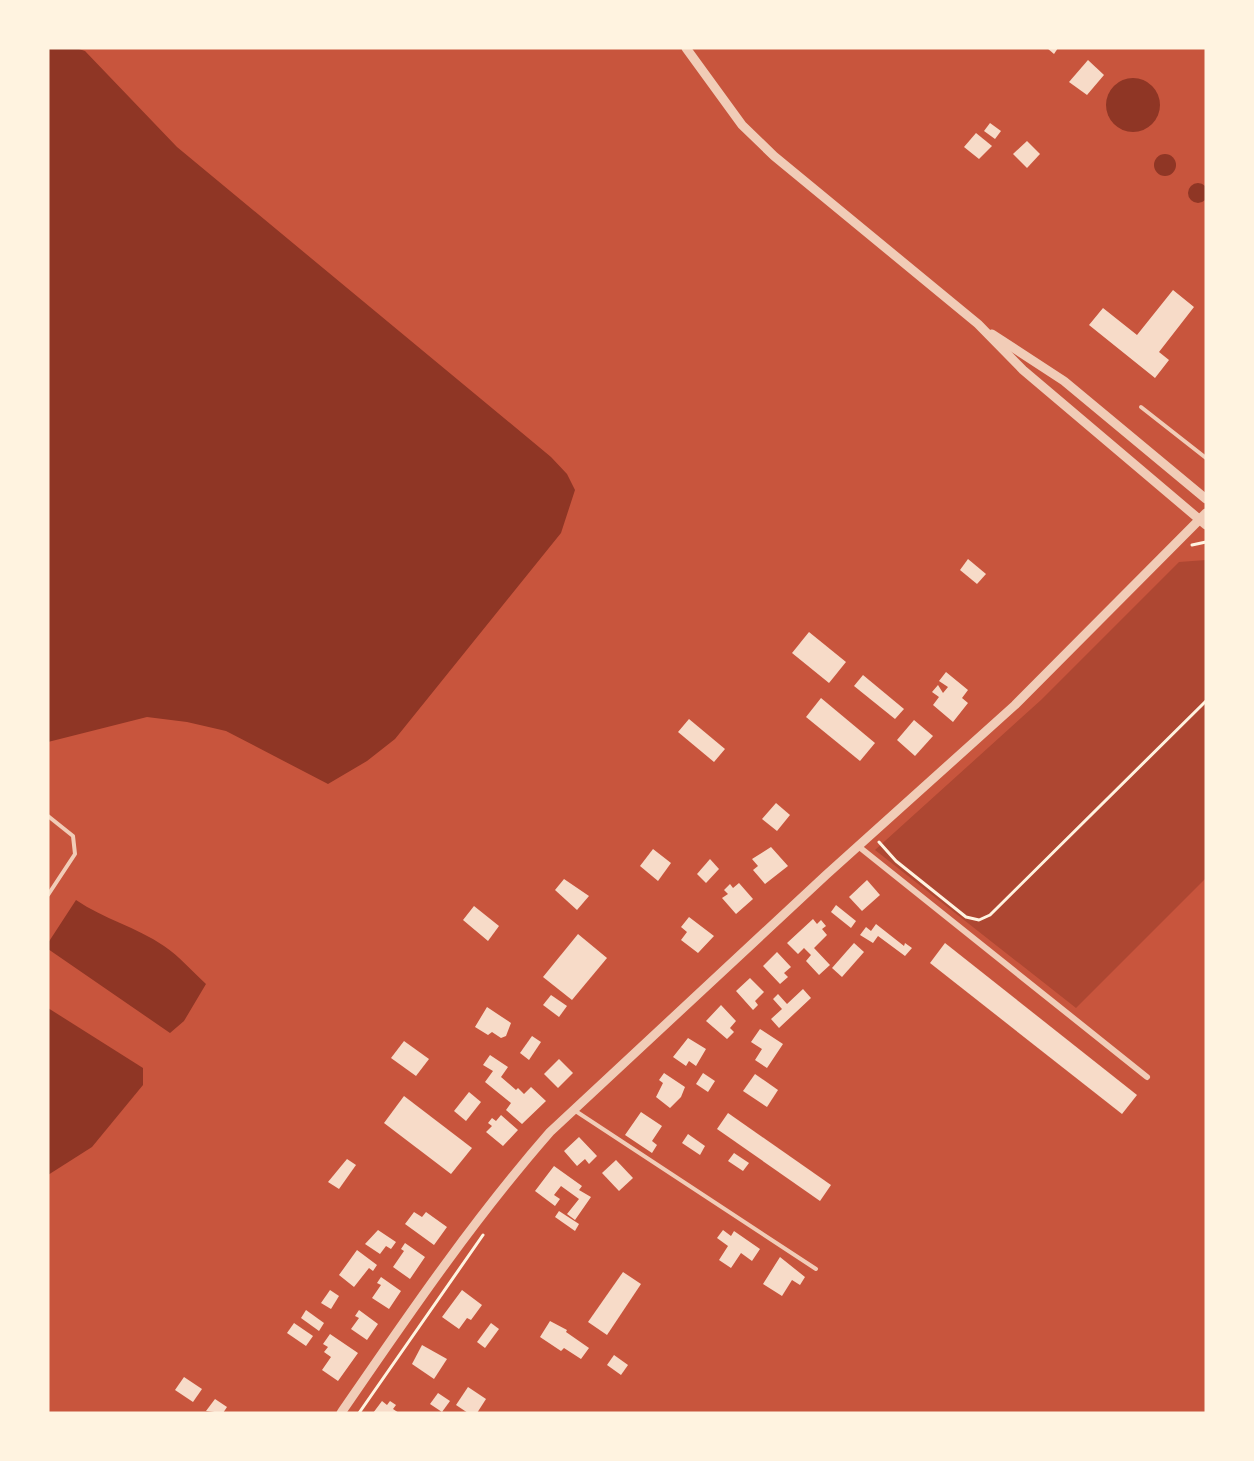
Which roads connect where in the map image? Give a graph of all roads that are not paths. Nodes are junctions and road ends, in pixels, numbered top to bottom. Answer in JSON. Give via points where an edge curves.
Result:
{"nodes":[{"id":1,"x":686,"y":48,"type":"edge"},
{"id":2,"x":978,"y":324,"type":"junction"},
{"id":3,"x":1141,"y":406,"type":"dead end"},
{"id":4,"x":1206,"y":458,"type":"edge"},
{"id":5,"x":1206,"y":498,"type":"edge"},
{"id":6,"x":1204,"y":519,"type":"edge"},
{"id":7,"x":48,"y":816,"type":"edge"},
{"id":8,"x":858,"y":846,"type":"junction"},
{"id":9,"x":48,"y":895,"type":"edge"},
{"id":10,"x":1147,"y":1077,"type":"dead end"},
{"id":11,"x":573,"y":1110,"type":"junction"},
{"id":12,"x":816,"y":1269,"type":"dead end"},
{"id":13,"x":340,"y":1413,"type":"edge"}],
"edges":[{"from":1,"to":2,"type":"street","via":[[742,125],[774,156]]},
{"from":2,"to":5,"type":"street","via":[[1064,381]]},
{"from":2,"to":6,"type":"street","via":[[1023,370]]},
{"from":3,"to":4,"type":"lane"},
{"from":6,"to":8,"type":"street","via":[[1015,705]]},
{"from":7,"to":9,"type":"lane","via":[[73,836],[75,854]]},
{"from":8,"to":10,"type":"street"},
{"from":8,"to":11,"type":"street"},
{"from":11,"to":12,"type":"lane"},
{"from":11,"to":13,"type":"street","via":[[489,1206]]}]}
